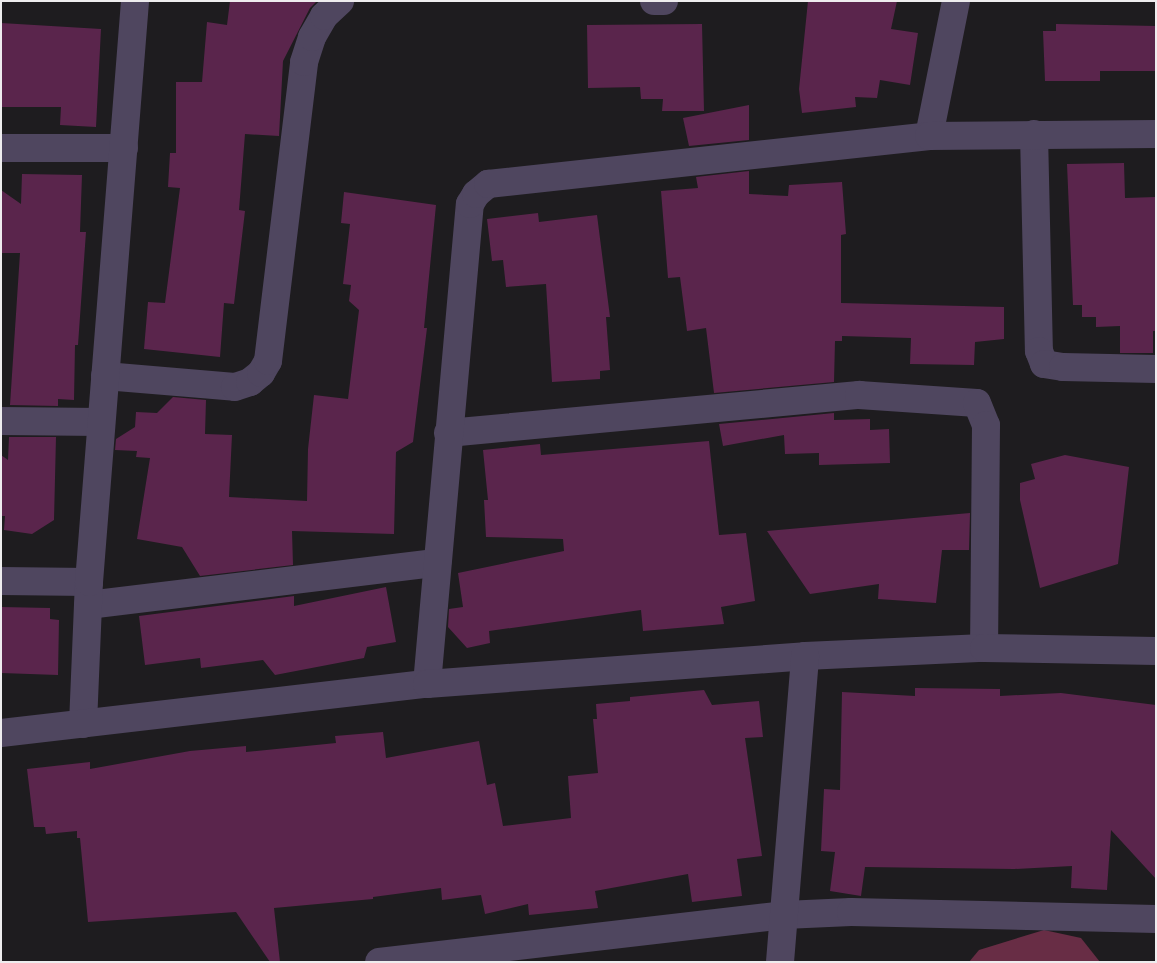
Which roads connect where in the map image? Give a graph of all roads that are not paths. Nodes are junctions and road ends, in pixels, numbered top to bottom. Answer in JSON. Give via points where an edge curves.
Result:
{"nodes":[{"id":1,"x":135,"y":1,"type":"edge"},
{"id":2,"x":340,"y":1,"type":"edge"},
{"id":3,"x":654,"y":1,"type":"edge"},
{"id":4,"x":664,"y":1,"type":"edge"},
{"id":5,"x":956,"y":1,"type":"edge"},
{"id":6,"x":1034,"y":134,"type":"junction"},
{"id":7,"x":1156,"y":134,"type":"edge"},
{"id":8,"x":929,"y":136,"type":"junction"},
{"id":9,"x":1,"y":148,"type":"edge"},
{"id":10,"x":124,"y":148,"type":"junction"},
{"id":11,"x":1156,"y":368,"type":"edge"},
{"id":12,"x":105,"y":376,"type":"junction"},
{"id":13,"x":1,"y":421,"type":"edge"},
{"id":14,"x":101,"y":422,"type":"junction"},
{"id":15,"x":448,"y":433,"type":"junction"},
{"id":16,"x":437,"y":563,"type":"junction"},
{"id":17,"x":1,"y":581,"type":"edge"},
{"id":18,"x":88,"y":593,"type":"junction"},
{"id":19,"x":984,"y":648,"type":"junction"},
{"id":20,"x":1156,"y":650,"type":"edge"},
{"id":21,"x":804,"y":656,"type":"junction"},
{"id":22,"x":426,"y":684,"type":"junction"},
{"id":23,"x":84,"y":724,"type":"junction"},
{"id":24,"x":1,"y":733,"type":"edge"},
{"id":25,"x":784,"y":915,"type":"junction"},
{"id":26,"x":1156,"y":919,"type":"edge"},
{"id":27,"x":500,"y":955,"type":"edge"},
{"id":28,"x":379,"y":962,"type":"edge"},
{"id":29,"x":780,"y":962,"type":"edge"}],
"edges":[{"from":1,"to":10,"type":"street"},
{"from":2,"to":12,"type":"street","via":[[324,16],[312,37],[304,62],[268,361],[261,373],[250,382],[235,387]]},
{"from":3,"to":4,"type":"street"},
{"from":5,"to":8,"type":"street"},
{"from":6,"to":7,"type":"street"},
{"from":6,"to":8,"type":"street"},
{"from":6,"to":11,"type":"street","via":[[1039,352],[1044,364]]},
{"from":8,"to":15,"type":"street","via":[[488,184],[470,204]]},
{"from":9,"to":10,"type":"street"},
{"from":10,"to":12,"type":"street"},
{"from":12,"to":14,"type":"street"},
{"from":13,"to":14,"type":"street"},
{"from":14,"to":18,"type":"street"},
{"from":15,"to":16,"type":"street"},
{"from":15,"to":19,"type":"street","via":[[859,395],[977,403],[986,425]]},
{"from":16,"to":18,"type":"street"},
{"from":16,"to":22,"type":"street"},
{"from":17,"to":18,"type":"street"},
{"from":18,"to":23,"type":"street"},
{"from":19,"to":20,"type":"street"},
{"from":19,"to":21,"type":"street"},
{"from":21,"to":22,"type":"street"},
{"from":21,"to":25,"type":"street"},
{"from":22,"to":23,"type":"street"},
{"from":23,"to":24,"type":"street"},
{"from":25,"to":26,"type":"street","via":[[851,912]]},
{"from":25,"to":27,"type":"street"},
{"from":25,"to":29,"type":"street"},
{"from":27,"to":28,"type":"street"}]}
